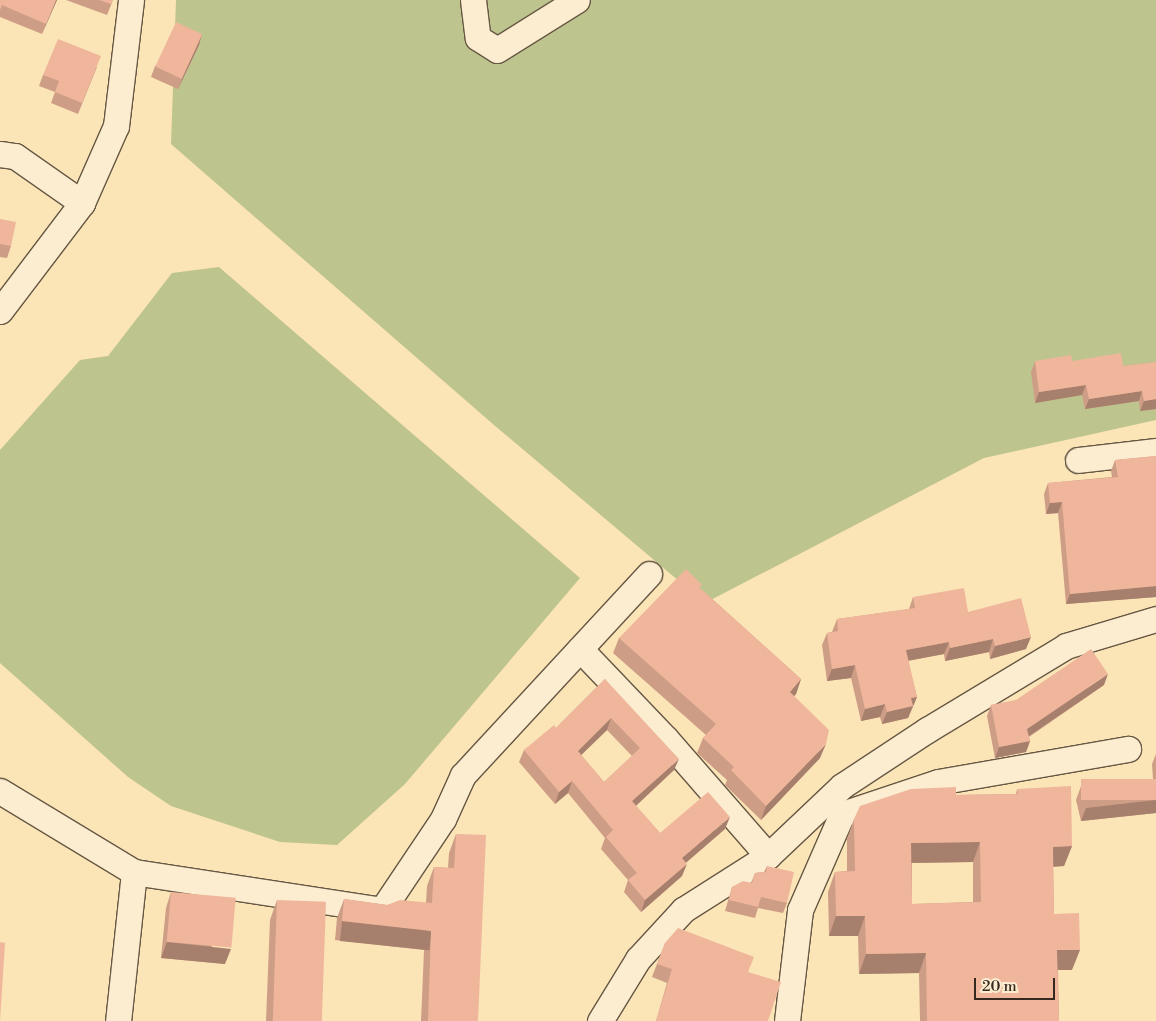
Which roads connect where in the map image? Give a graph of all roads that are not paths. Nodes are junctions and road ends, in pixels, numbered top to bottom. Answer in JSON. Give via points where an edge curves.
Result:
{"nodes":[{"id":1,"x":131,"y":0,"type":"edge"},
{"id":2,"x":474,"y":0,"type":"edge"},
{"id":3,"x":577,"y":0,"type":"edge"},
{"id":4,"x":0,"y":154,"type":"edge"},
{"id":5,"x":82,"y":203,"type":"junction"},
{"id":6,"x":0,"y":311,"type":"edge"},
{"id":7,"x":1156,"y":451,"type":"edge"},
{"id":8,"x":1078,"y":460,"type":"dead end"},
{"id":9,"x":649,"y":574,"type":"dead end"},
{"id":10,"x":1156,"y":619,"type":"edge"},
{"id":11,"x":580,"y":649,"type":"junction"},
{"id":12,"x":1128,"y":749,"type":"dead end"},
{"id":13,"x":0,"y":790,"type":"edge"},
{"id":14,"x":768,"y":856,"type":"junction"},
{"id":15,"x":134,"y":872,"type":"junction"},
{"id":16,"x":118,"y":1021,"type":"edge"},
{"id":17,"x":600,"y":1021,"type":"edge"},
{"id":18,"x":787,"y":1021,"type":"edge"}],
"edges":[{"from":1,"to":5,"type":"street","via":[[116,126]]},
{"from":2,"to":3,"type":"street","via":[[478,38],[497,50]]},
{"from":4,"to":5,"type":"street","via":[[15,156]]},
{"from":5,"to":6,"type":"street"},
{"from":7,"to":8,"type":"street"},
{"from":9,"to":11,"type":"street"},
{"from":10,"to":14,"type":"street","via":[[1066,646],[927,730],[842,786]]},
{"from":11,"to":14,"type":"street","via":[[666,739]]},
{"from":11,"to":15,"type":"street","via":[[462,775],[443,819],[382,910]]},
{"from":12,"to":18,"type":"street","via":[[938,782],[842,814],[800,910]]},
{"from":13,"to":15,"type":"street"},
{"from":14,"to":17,"type":"street","via":[[683,910],[638,959]]},
{"from":15,"to":16,"type":"street"}]}
